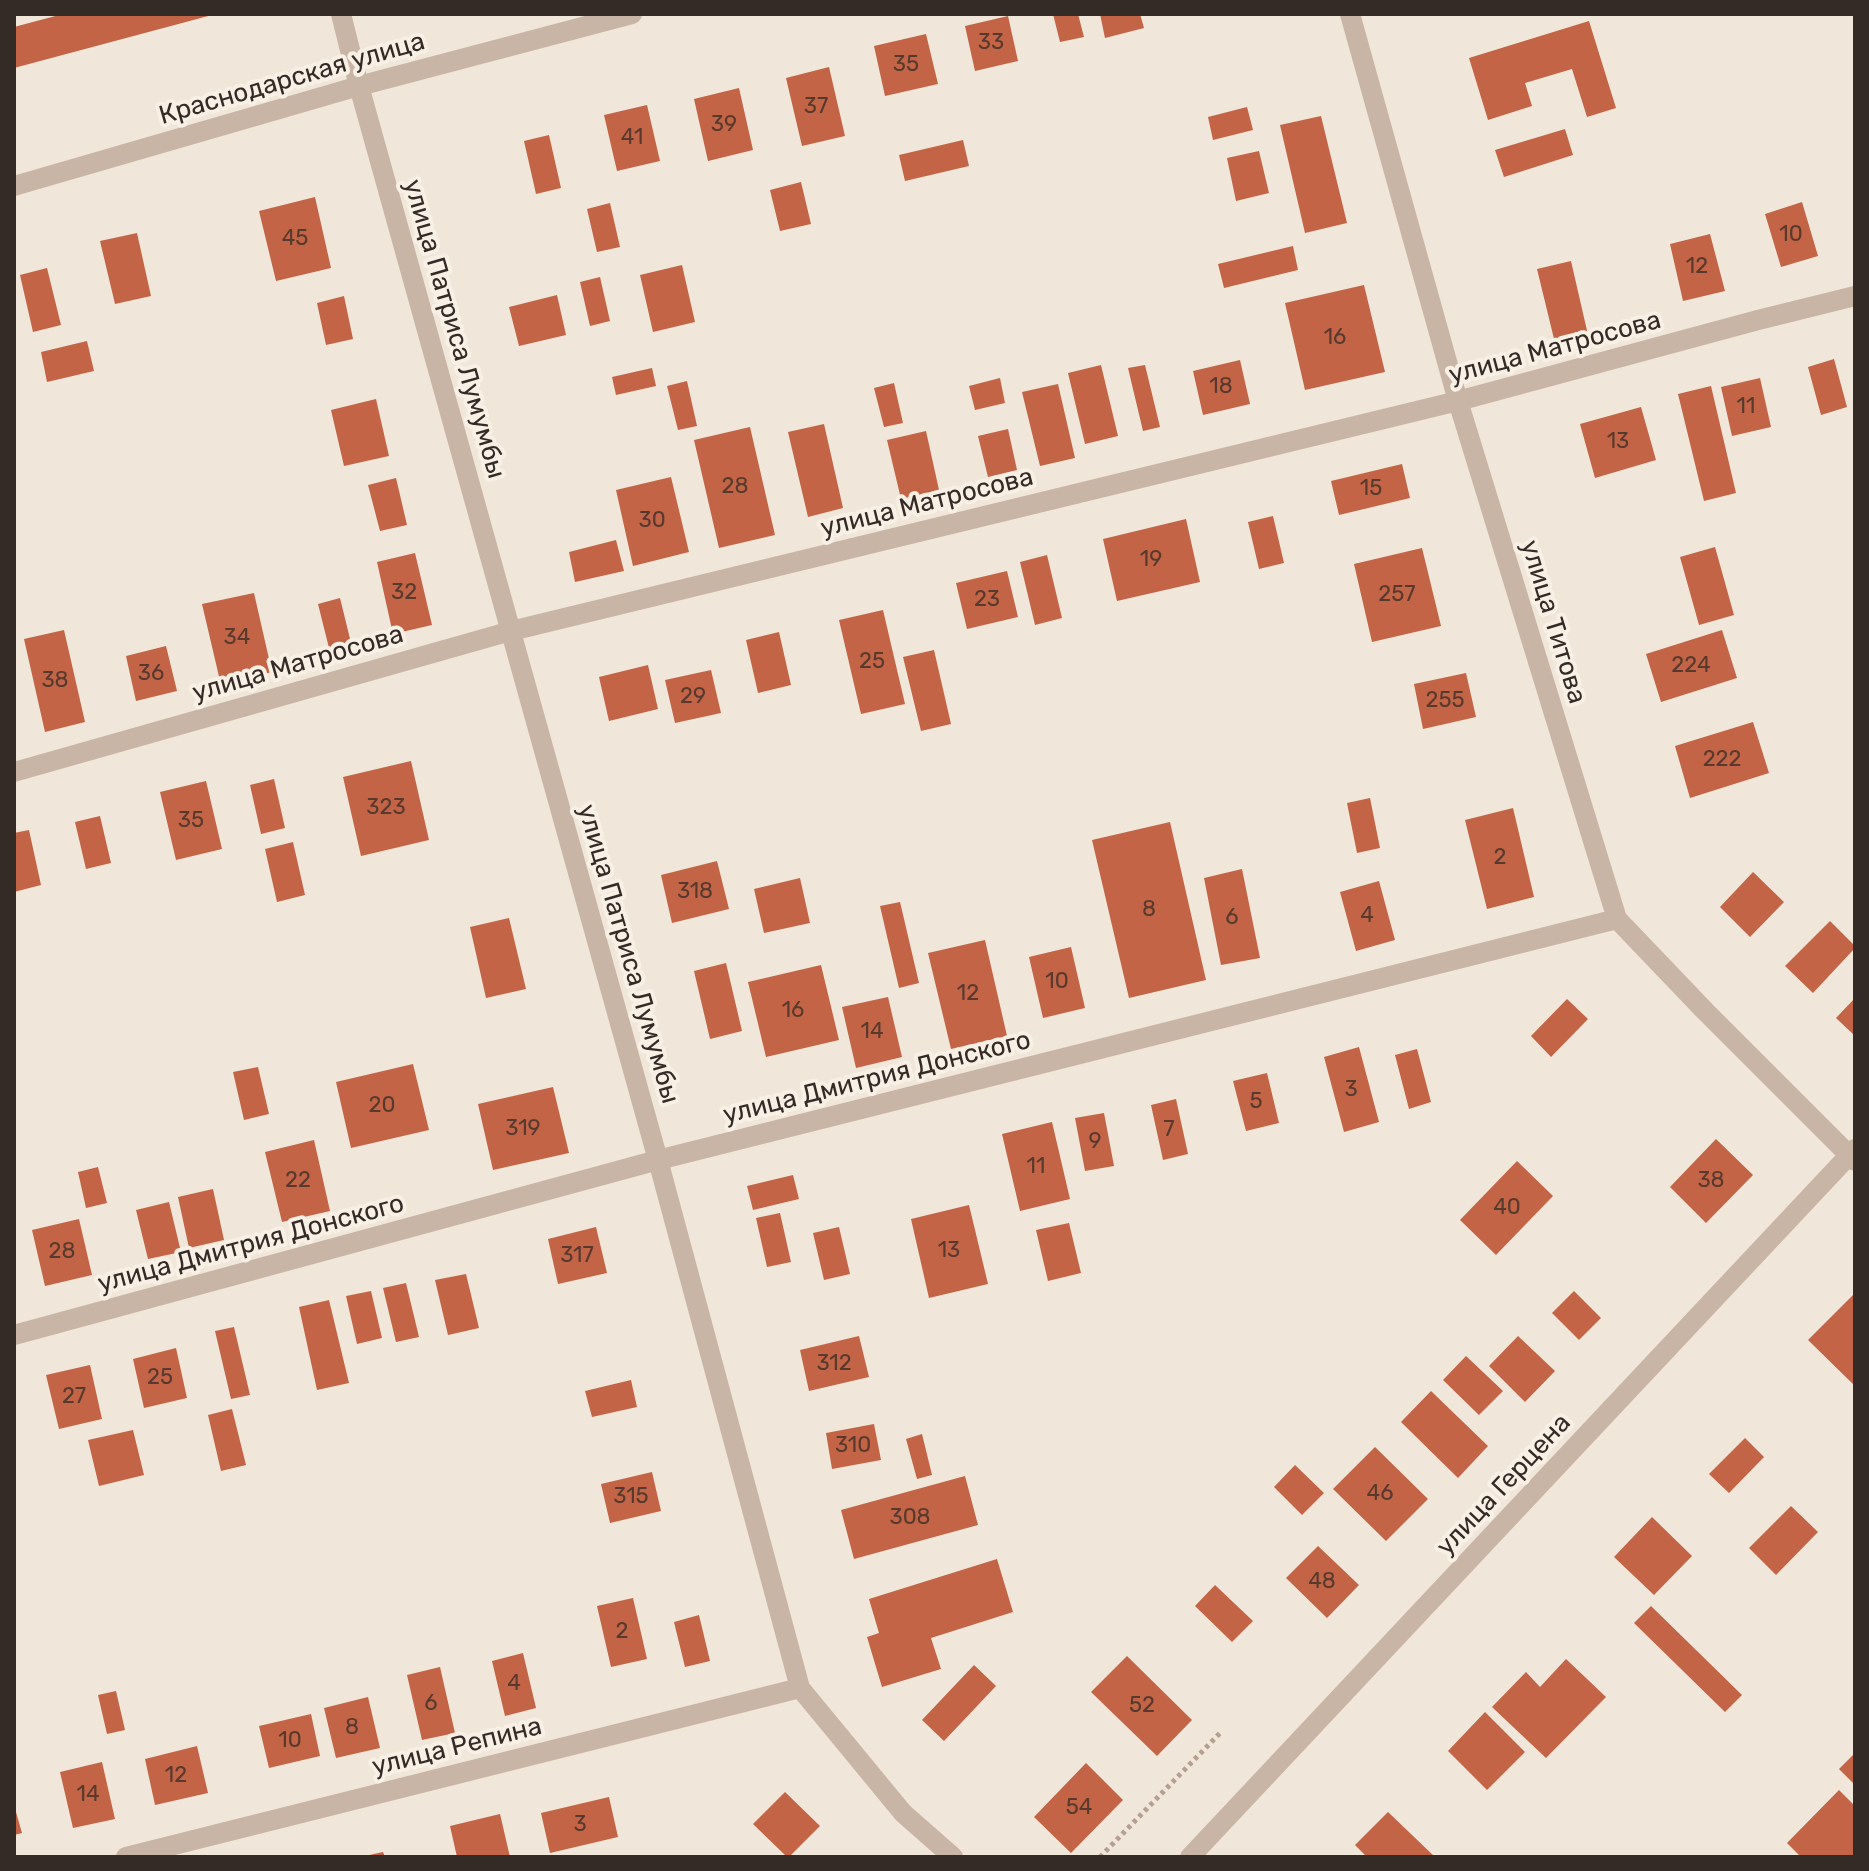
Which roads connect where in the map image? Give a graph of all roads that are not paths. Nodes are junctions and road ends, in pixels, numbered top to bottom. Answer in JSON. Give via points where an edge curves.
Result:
{"nodes":[{"id":1,"x":341,"y":14,"type":"edge"},
{"id":2,"x":632,"y":14,"type":"edge"},
{"id":3,"x":1350,"y":14,"type":"edge"},
{"id":4,"x":359,"y":86,"type":"junction"},
{"id":5,"x":14,"y":186,"type":"edge"},
{"id":6,"x":1855,"y":296,"type":"edge"},
{"id":7,"x":1458,"y":401,"type":"junction"},
{"id":8,"x":511,"y":631,"type":"junction"},
{"id":9,"x":14,"y":772,"type":"edge"},
{"id":10,"x":1617,"y":919,"type":"junction"},
{"id":11,"x":1853,"y":1155,"type":"edge"},
{"id":12,"x":658,"y":1160,"type":"junction"},
{"id":13,"x":14,"y":1335,"type":"edge"},
{"id":14,"x":800,"y":1688,"type":"junction"},
{"id":15,"x":126,"y":1857,"type":"edge"},
{"id":16,"x":953,"y":1857,"type":"edge"},
{"id":17,"x":1190,"y":1857,"type":"edge"}],
"edges":[{"from":1,"to":4,"type":"street","name":"улица Патриса Лумумбы"},
{"from":2,"to":4,"type":"street","name":"Краснодарская улица"},
{"from":3,"to":7,"type":"street","name":"улица Титова"},
{"from":4,"to":5,"type":"street","name":"Краснодарская улица"},
{"from":4,"to":8,"type":"street","name":"улица Патриса Лумумбы"},
{"from":6,"to":7,"type":"street","name":"улица Матросова"},
{"from":7,"to":8,"type":"street","name":"улица Матросова"},
{"from":7,"to":10,"type":"street","name":"улица Титова"},
{"from":8,"to":9,"type":"street","name":"улица Матросова"},
{"from":8,"to":12,"type":"street","name":"улица Патриса Лумумбы"},
{"from":10,"to":11,"type":"street","name":"улица Титова"},
{"from":10,"to":12,"type":"street","name":"улица Дмитрия Донского"},
{"from":11,"to":17,"type":"street","name":"улица Герцена"},
{"from":12,"to":13,"type":"street","name":"улица Дмитрия Донского"},
{"from":12,"to":14,"type":"street","name":"улица Патриса Лумумбы"},
{"from":14,"to":15,"type":"street","name":"улица Репина"},
{"from":14,"to":16,"type":"street","name":"улица Патриса Лумумбы","via":[[903,1813]]}]}
